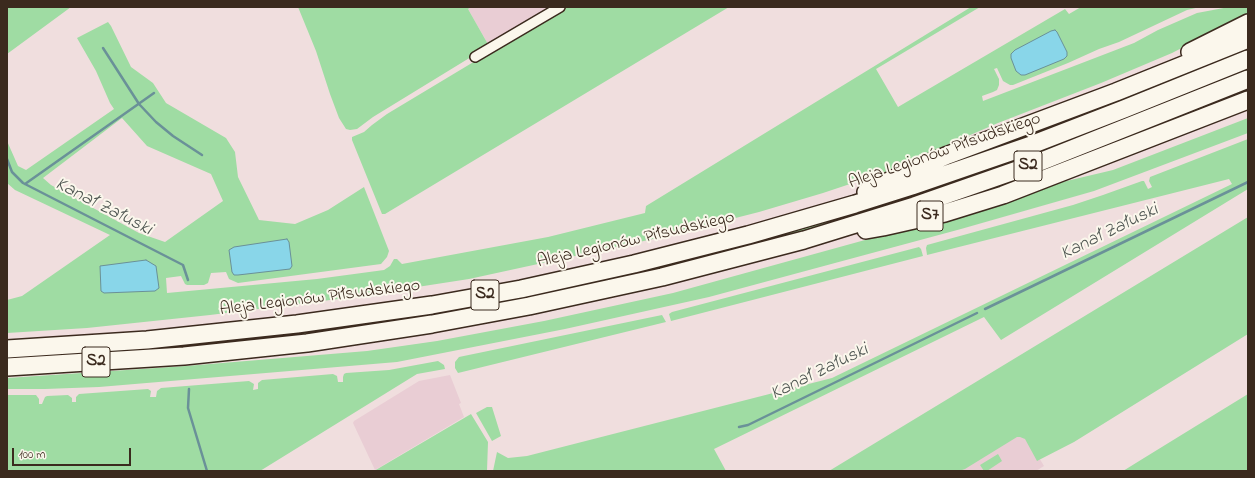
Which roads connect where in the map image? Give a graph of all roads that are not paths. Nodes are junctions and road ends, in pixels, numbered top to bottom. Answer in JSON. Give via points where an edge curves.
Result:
{"nodes":[{"id":1,"x":560,"y":7,"type":"edge"},
{"id":2,"x":1248,"y":23,"type":"edge"},
{"id":3,"x":1248,"y":39,"type":"edge"},
{"id":4,"x":475,"y":57,"type":"dead end"},
{"id":5,"x":1248,"y":59,"type":"edge"},
{"id":6,"x":1248,"y":79,"type":"edge"},
{"id":7,"x":1116,"y":92,"type":"junction"},
{"id":8,"x":1248,"y":100,"type":"edge"},
{"id":9,"x":1248,"y":108,"type":"edge"},
{"id":10,"x":1205,"y":117,"type":"junction"},
{"id":11,"x":817,"y":215,"type":"junction"},
{"id":12,"x":804,"y":240,"type":"junction"},
{"id":13,"x":7,"y":349,"type":"edge"},
{"id":14,"x":7,"y":367,"type":"edge"}],
"edges":[{"from":1,"to":4,"type":"street"},
{"from":2,"to":7,"type":"highway"},
{"from":3,"to":7,"type":"highway"},
{"from":5,"to":11,"type":"highway","name":"Aleja Legionów Piłsudskiego","number":"S2","via":[[1016,150]]},
{"from":6,"to":12,"type":"highway","number":"S2","via":[[1037,163],[914,206]]},
{"from":7,"to":11,"type":"highway","via":[[948,155]]},
{"from":8,"to":10,"type":"highway","number":"S7"},
{"from":9,"to":10,"type":"highway"},
{"from":10,"to":12,"type":"highway","number":"S7","via":[[973,205],[883,227]]},
{"from":11,"to":13,"type":"highway","name":"Aleja Legionów Piłsudskiego","number":"S2","via":[[634,264],[521,289],[432,305],[297,324],[147,340]]},
{"from":12,"to":14,"type":"highway","number":"S2","via":[[662,277],[432,324],[307,343],[184,356]]}]}
